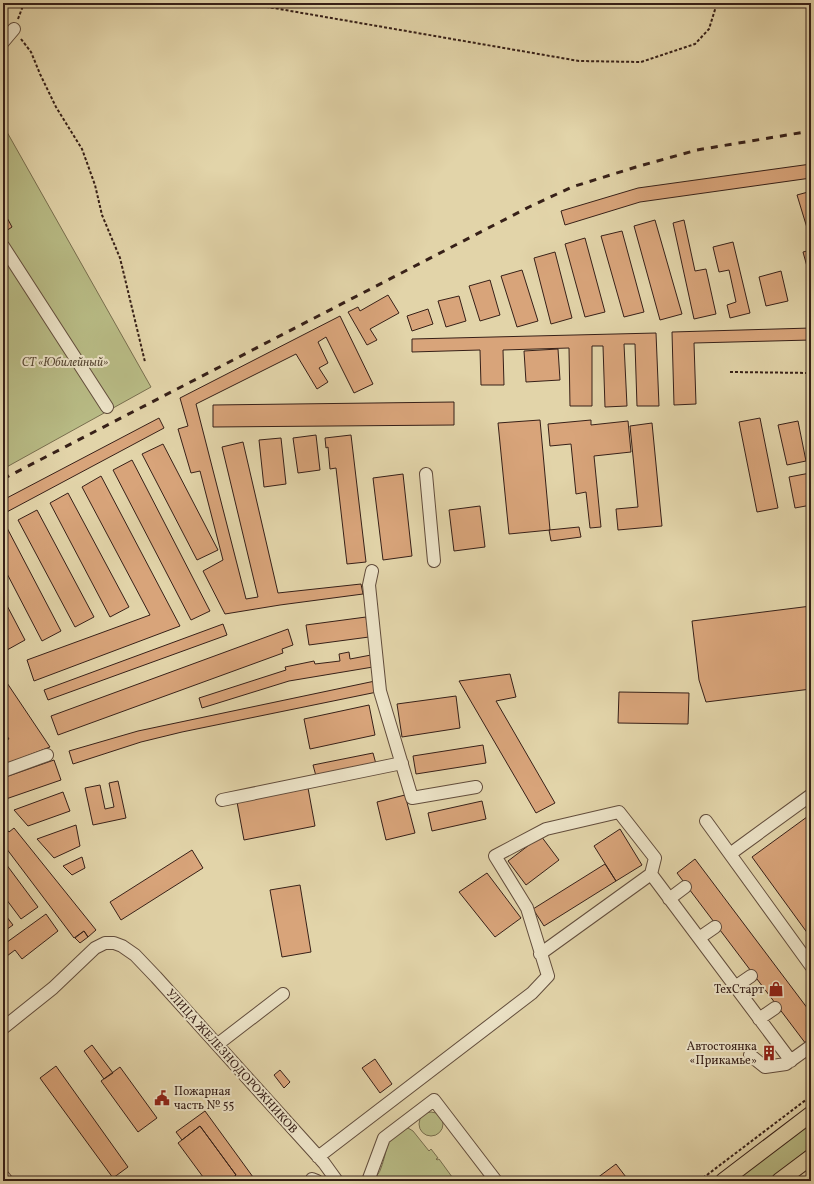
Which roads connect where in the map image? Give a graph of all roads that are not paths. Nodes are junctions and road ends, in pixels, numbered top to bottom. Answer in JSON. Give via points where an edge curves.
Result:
{"nodes":[{"id":1,"x":14,"y":29,"type":"road end"},
{"id":2,"x":3,"y":42,"type":"edge"},
{"id":3,"x":3,"y":246,"type":"edge"},
{"id":4,"x":106,"y":407,"type":"dead end"},
{"id":5,"x":426,"y":474,"type":"dead end"},
{"id":6,"x":434,"y":561,"type":"dead end"},
{"id":7,"x":372,"y":571,"type":"dead end"},
{"id":8,"x":47,"y":755,"type":"dead end"},
{"id":9,"x":402,"y":763,"type":"junction"},
{"id":10,"x":3,"y":771,"type":"edge"},
{"id":11,"x":476,"y":787,"type":"dead end"},
{"id":12,"x":811,"y":795,"type":"edge"},
{"id":13,"x":222,"y":800,"type":"dead end"},
{"id":14,"x":706,"y":820,"type":"dead end"},
{"id":15,"x":730,"y":854,"type":"junction"},
{"id":16,"x":651,"y":874,"type":"junction"},
{"id":17,"x":685,"y":887,"type":"dead end"},
{"id":18,"x":669,"y":899,"type":"junction"},
{"id":19,"x":715,"y":927,"type":"dead end"},
{"id":20,"x":699,"y":938,"type":"junction"},
{"id":21,"x":540,"y":954,"type":"junction"},
{"id":22,"x":811,"y":966,"type":"edge"},
{"id":23,"x":751,"y":976,"type":"dead end"},
{"id":24,"x":735,"y":987,"type":"junction"},
{"id":25,"x":283,"y":994,"type":"dead end"},
{"id":26,"x":775,"y":1008,"type":"dead end"},
{"id":27,"x":760,"y":1019,"type":"junction"},
{"id":28,"x":3,"y":1028,"type":"edge"},
{"id":29,"x":218,"y":1044,"type":"junction"},
{"id":30,"x":811,"y":1046,"type":"edge"},
{"id":31,"x":750,"y":1055,"type":"dead end"},
{"id":32,"x":791,"y":1061,"type":"junction"},
{"id":33,"x":811,"y":1114,"type":"edge"},
{"id":34,"x":318,"y":1157,"type":"junction"},
{"id":35,"x":811,"y":1157,"type":"edge"},
{"id":36,"x":3,"y":1176,"type":"edge"},
{"id":37,"x":6,"y":1181,"type":"edge"},
{"id":38,"x":337,"y":1181,"type":"edge"},
{"id":39,"x":368,"y":1181,"type":"edge"},
{"id":40,"x":496,"y":1181,"type":"edge"},
{"id":41,"x":723,"y":1181,"type":"edge"},
{"id":42,"x":779,"y":1181,"type":"edge"}],
"edges":[{"from":1,"to":2,"type":"street"},
{"from":3,"to":4,"type":"street"},
{"from":5,"to":6,"type":"street"},
{"from":7,"to":9,"type":"street","via":[[369,585],[380,691]]},
{"from":8,"to":10,"type":"street"},
{"from":9,"to":11,"type":"street","via":[[412,798]]},
{"from":9,"to":13,"type":"street"},
{"from":12,"to":15,"type":"street"},
{"from":14,"to":15,"type":"street"},
{"from":15,"to":22,"type":"street"},
{"from":16,"to":18,"type":"street"},
{"from":16,"to":21,"type":"street"},
{"from":16,"to":21,"type":"street","via":[[655,858],[619,812],[546,829],[495,856],[527,908]]},
{"from":17,"to":18,"type":"street"},
{"from":18,"to":20,"type":"street"},
{"from":19,"to":20,"type":"street"},
{"from":20,"to":24,"type":"street"},
{"from":21,"to":34,"type":"street","via":[[548,976],[532,993]]},
{"from":23,"to":24,"type":"street"},
{"from":24,"to":27,"type":"street"},
{"from":25,"to":29,"type":"street"},
{"from":26,"to":27,"type":"street"},
{"from":27,"to":32,"type":"street"},
{"from":28,"to":29,"type":"street","name":"УЛИЦА ЖЕЛЕЗНОДОРОЖНИКОВ","via":[[53,988],[95,948],[105,943],[114,943],[135,955]]},
{"from":29,"to":34,"type":"street","name":"УЛИЦА ЖЕЛЕЗНОДОРОЖНИКОВ"},
{"from":30,"to":32,"type":"street"},
{"from":31,"to":32,"type":"street","via":[[765,1067]]},
{"from":33,"to":41,"type":"main road"},
{"from":34,"to":38,"type":"street","name":"УЛИЦА ЖЕЛЕЗНОДОРОЖНИКОВ"},
{"from":35,"to":42,"type":"main road"},
{"from":36,"to":37,"type":"street"},
{"from":39,"to":40,"type":"street","via":[[384,1138],[434,1100]]}]}
